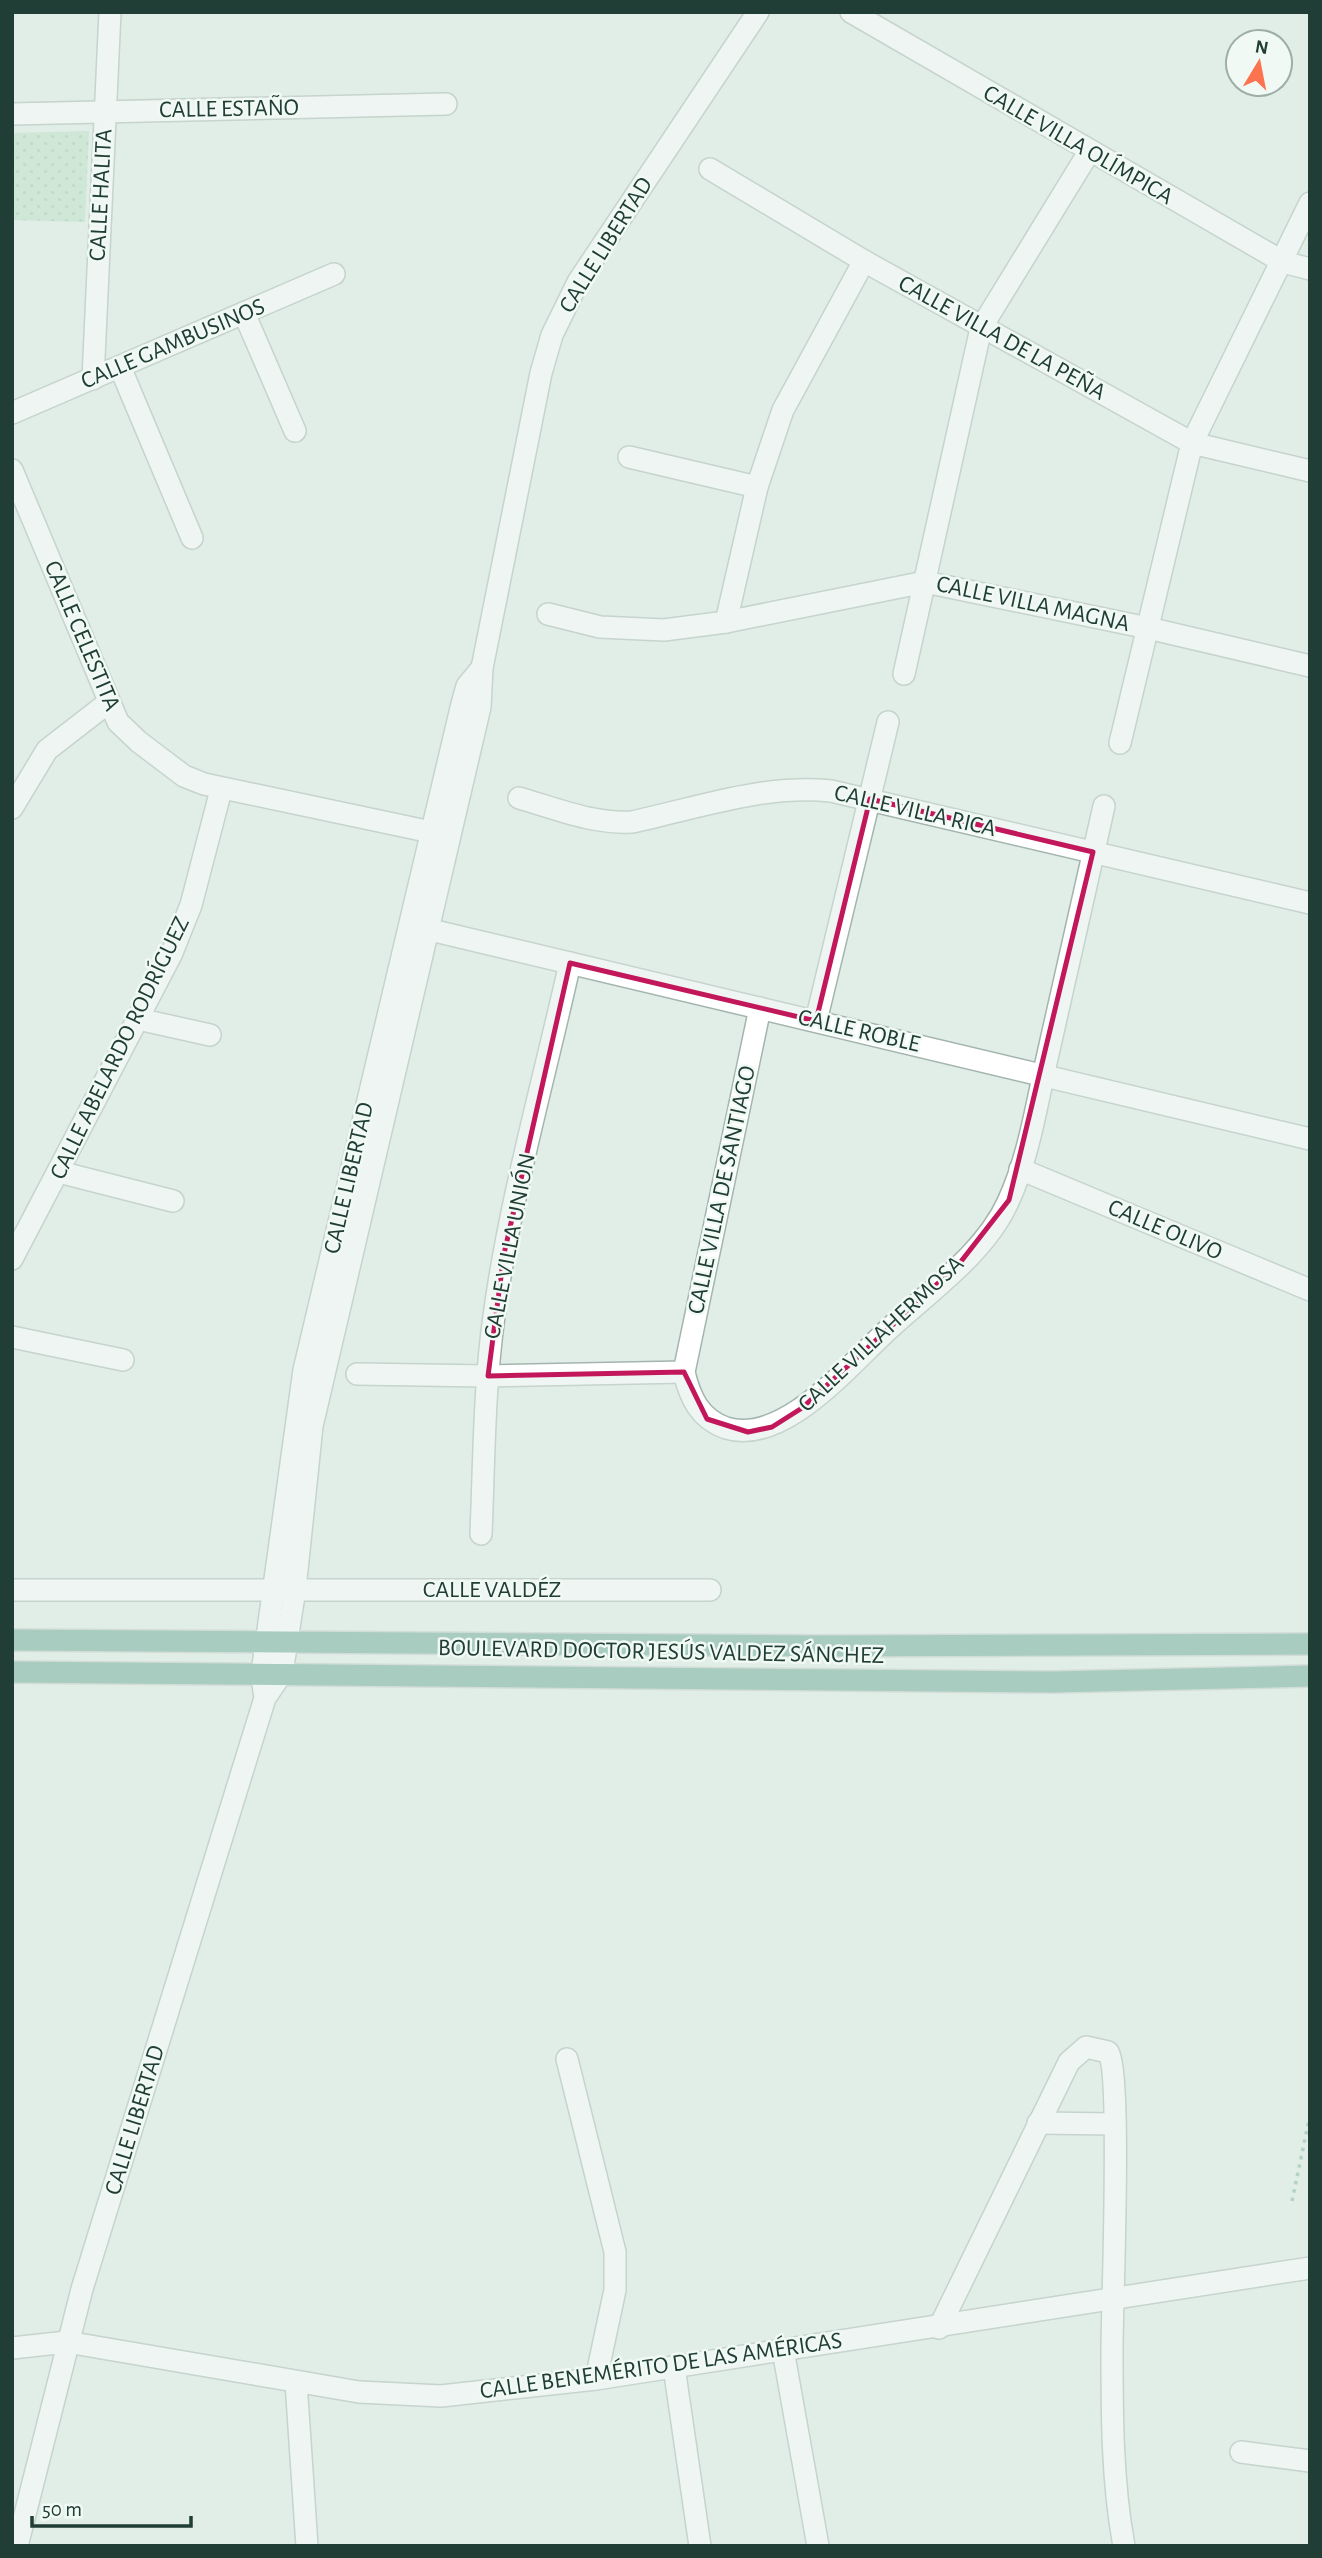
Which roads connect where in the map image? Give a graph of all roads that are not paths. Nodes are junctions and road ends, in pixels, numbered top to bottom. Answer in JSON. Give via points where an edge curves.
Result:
{"nodes":[{"id":1,"x":110,"y":12,"type":"edge"},
{"id":2,"x":758,"y":12,"type":"edge"},
{"id":3,"x":851,"y":12,"type":"edge"},
{"id":4,"x":446,"y":104,"type":"dead end"},
{"id":5,"x":104,"y":112,"type":"junction"},
{"id":6,"x":12,"y":114,"type":"edge"},
{"id":7,"x":1088,"y":152,"type":"junction"},
{"id":8,"x":710,"y":169,"type":"dead end"},
{"id":9,"x":1310,"y":203,"type":"edge"},
{"id":10,"x":864,"y":261,"type":"junction"},
{"id":11,"x":1283,"y":262,"type":"junction"},
{"id":12,"x":1310,"y":269,"type":"edge"},
{"id":13,"x":334,"y":274,"type":"dead end"},
{"id":14,"x":244,"y":313,"type":"junction"},
{"id":15,"x":981,"y":328,"type":"junction"},
{"id":16,"x":120,"y":367,"type":"junction"},
{"id":17,"x":93,"y":379,"type":"junction"},
{"id":18,"x":12,"y":413,"type":"edge"},
{"id":19,"x":295,"y":431,"type":"dead end"},
{"id":20,"x":1192,"y":443,"type":"junction"},
{"id":21,"x":629,"y":457,"type":"dead end"},
{"id":22,"x":12,"y":470,"type":"edge"},
{"id":23,"x":1310,"y":471,"type":"edge"},
{"id":24,"x":757,"y":487,"type":"junction"},
{"id":25,"x":192,"y":538,"type":"dead end"},
{"id":26,"x":925,"y":582,"type":"junction"},
{"id":27,"x":548,"y":614,"type":"dead end"},
{"id":28,"x":726,"y":622,"type":"junction"},
{"id":29,"x":1148,"y":628,"type":"junction"},
{"id":30,"x":1310,"y":666,"type":"edge"},
{"id":31,"x":482,"y":668,"type":"junction"},
{"id":32,"x":904,"y":674,"type":"dead end"},
{"id":33,"x":109,"y":702,"type":"junction"},
{"id":34,"x":888,"y":722,"type":"dead end"},
{"id":35,"x":1120,"y":743,"type":"dead end"},
{"id":36,"x":221,"y":790,"type":"junction"},
{"id":37,"x":519,"y":798,"type":"dead end"},
{"id":38,"x":870,"y":799,"type":"junction"},
{"id":39,"x":1104,"y":806,"type":"dead end"},
{"id":40,"x":12,"y":808,"type":"edge"},
{"id":41,"x":431,"y":832,"type":"junction"},
{"id":42,"x":1093,"y":852,"type":"junction"},
{"id":43,"x":1310,"y":903,"type":"edge"},
{"id":44,"x":419,"y":928,"type":"junction"},
{"id":45,"x":570,"y":963,"type":"junction"},
{"id":46,"x":760,"y":1008,"type":"junction"},
{"id":47,"x":138,"y":1019,"type":"junction"},
{"id":48,"x":817,"y":1021,"type":"junction"},
{"id":49,"x":210,"y":1035,"type":"dead end"},
{"id":50,"x":1044,"y":1074,"type":"junction"},
{"id":51,"x":1310,"y":1139,"type":"edge"},
{"id":52,"x":1020,"y":1169,"type":"junction"},
{"id":53,"x":58,"y":1172,"type":"junction"},
{"id":54,"x":173,"y":1201,"type":"dead end"},
{"id":55,"x":12,"y":1259,"type":"edge"},
{"id":56,"x":1310,"y":1290,"type":"edge"},
{"id":57,"x":12,"y":1337,"type":"edge"},
{"id":58,"x":123,"y":1360,"type":"dead end"},
{"id":59,"x":684,"y":1373,"type":"junction"},
{"id":60,"x":357,"y":1374,"type":"dead end"},
{"id":61,"x":488,"y":1376,"type":"junction"},
{"id":62,"x":296,"y":1472,"type":"junction"},
{"id":63,"x":481,"y":1534,"type":"dead end"},
{"id":64,"x":295,"y":1589,"type":"junction"},
{"id":65,"x":12,"y":1590,"type":"edge"},
{"id":66,"x":273,"y":1590,"type":"junction"},
{"id":67,"x":710,"y":1590,"type":"dead end"},
{"id":68,"x":12,"y":1640,"type":"edge"},
{"id":69,"x":276,"y":1643,"type":"junction"},
{"id":70,"x":1310,"y":1644,"type":"edge"},
{"id":71,"x":867,"y":1646,"type":"junction"},
{"id":72,"x":12,"y":1672,"type":"edge"},
{"id":73,"x":272,"y":1673,"type":"junction"},
{"id":74,"x":1310,"y":1676,"type":"edge"},
{"id":75,"x":869,"y":1681,"type":"junction"},
{"id":76,"x":567,"y":2059,"type":"dead end"},
{"id":77,"x":1038,"y":2123,"type":"junction"},
{"id":78,"x":1115,"y":2124,"type":"junction"},
{"id":79,"x":1310,"y":2268,"type":"edge"},
{"id":80,"x":1113,"y":2299,"type":"junction"},
{"id":81,"x":939,"y":2328,"type":"junction"},
{"id":82,"x":67,"y":2342,"type":"junction"},
{"id":83,"x":12,"y":2348,"type":"edge"},
{"id":84,"x":783,"y":2350,"type":"junction"},
{"id":85,"x":674,"y":2367,"type":"junction"},
{"id":86,"x":596,"y":2379,"type":"junction"},
{"id":87,"x":296,"y":2382,"type":"junction"},
{"id":88,"x":1241,"y":2452,"type":"dead end"},
{"id":89,"x":1310,"y":2461,"type":"edge"},
{"id":90,"x":17,"y":2546,"type":"edge"},
{"id":91,"x":307,"y":2546,"type":"edge"},
{"id":92,"x":700,"y":2546,"type":"edge"},
{"id":93,"x":818,"y":2546,"type":"edge"},
{"id":94,"x":1124,"y":2546,"type":"edge"}],
"edges":[{"from":1,"to":5,"type":"street","name":"CALLE HALITA"},
{"from":2,"to":31,"type":"street","name":"CALLE LIBERTAD","via":[[578,282],[558,323],[541,373]]},
{"from":3,"to":7,"type":"street","name":"CALLE VILLA OLÍMPICA"},
{"from":4,"to":5,"type":"street","name":"CALLE ESTAÑO"},
{"from":5,"to":6,"type":"street","name":"CALLE ESTAÑO"},
{"from":5,"to":17,"type":"street","name":"CALLE HALITA"},
{"from":7,"to":11,"type":"street","name":"CALLE VILLA OLÍMPICA"},
{"from":7,"to":15,"type":"street"},
{"from":8,"to":10,"type":"street","name":"CALLE VILLA DE LA PEÑA"},
{"from":9,"to":11,"type":"street"},
{"from":10,"to":15,"type":"street","name":"CALLE VILLA DE LA PEÑA"},
{"from":10,"to":24,"type":"street","via":[[783,410]]},
{"from":11,"to":12,"type":"street","name":"CALLE VILLA OLÍMPICA"},
{"from":11,"to":20,"type":"street"},
{"from":13,"to":14,"type":"street","name":"CALLE GAMBUSINOS"},
{"from":14,"to":16,"type":"street","name":"CALLE GAMBUSINOS"},
{"from":14,"to":19,"type":"street"},
{"from":15,"to":20,"type":"street","name":"CALLE VILLA DE LA PEÑA"},
{"from":15,"to":26,"type":"street"},
{"from":16,"to":17,"type":"street","name":"CALLE GAMBUSINOS"},
{"from":16,"to":25,"type":"street"},
{"from":17,"to":18,"type":"street","name":"CALLE GAMBUSINOS"},
{"from":20,"to":23,"type":"street","name":"CALLE VILLA DE LA PEÑA"},
{"from":20,"to":29,"type":"street"},
{"from":21,"to":24,"type":"street"},
{"from":22,"to":33,"type":"street","name":"CALLE CELESTITA"},
{"from":24,"to":28,"type":"street"},
{"from":26,"to":28,"type":"street","name":"CALLE VILLA MAGNA"},
{"from":26,"to":29,"type":"street","name":"CALLE VILLA MAGNA"},
{"from":26,"to":32,"type":"street"},
{"from":27,"to":28,"type":"street","name":"CALLE VILLA MAGNA","via":[[626,631]]},
{"from":29,"to":30,"type":"street","name":"CALLE VILLA MAGNA"},
{"from":29,"to":35,"type":"street"},
{"from":31,"to":41,"type":"street","name":"CALLE LIBERTAD","via":[[467,686],[461,704]]},
{"from":31,"to":44,"type":"street","name":"CALLE LIBERTAD","via":[[480,707]]},
{"from":33,"to":36,"type":"street","name":"CALLE CELESTITA","via":[[118,722],[139,742],[184,776]]},
{"from":33,"to":40,"type":"street","via":[[47,750]]},
{"from":34,"to":38,"type":"street"},
{"from":36,"to":41,"type":"street","name":"CALLE CELESTITA"},
{"from":36,"to":47,"type":"street","name":"CALLE ABELARDO RODRÍGUEZ","via":[[182,928]]},
{"from":37,"to":38,"type":"street","name":"CALLE VILLA RICA","via":[[613,823],[802,788]]},
{"from":38,"to":42,"type":"street","name":"CALLE VILLA RICA"},
{"from":38,"to":48,"type":"street"},
{"from":39,"to":42,"type":"street","name":"CALLE VILLAHERMOSA"},
{"from":41,"to":44,"type":"street","name":"CALLE LIBERTAD"},
{"from":42,"to":43,"type":"street","name":"CALLE VILLA RICA"},
{"from":42,"to":50,"type":"street","name":"CALLE VILLAHERMOSA"},
{"from":44,"to":45,"type":"street","name":"CALLE ROBLE"},
{"from":44,"to":62,"type":"street","name":"CALLE LIBERTAD","via":[[324,1371]]},
{"from":45,"to":46,"type":"street","name":"CALLE ROBLE"},
{"from":45,"to":61,"type":"street","name":"CALLE VILLA UNIÓN","via":[[504,1254]]},
{"from":46,"to":48,"type":"street","name":"CALLE ROBLE"},
{"from":46,"to":59,"type":"street","name":"CALLE VILLA DE SANTIAGO"},
{"from":47,"to":49,"type":"street"},
{"from":47,"to":53,"type":"street","name":"CALLE ABELARDO RODRÍGUEZ"},
{"from":48,"to":50,"type":"street","name":"CALLE ROBLE"},
{"from":50,"to":51,"type":"street","name":"CALLE ROBLE"},
{"from":50,"to":52,"type":"street","name":"CALLE VILLAHERMOSA"},
{"from":52,"to":56,"type":"street","name":"CALLE OLIVO"},
{"from":52,"to":59,"type":"street","name":"CALLE VILLAHERMOSA","via":[[992,1229],[791,1417],[748,1432],[717,1425],[698,1408]]},
{"from":53,"to":54,"type":"street"},
{"from":53,"to":55,"type":"street","name":"CALLE ABELARDO RODRÍGUEZ"},
{"from":57,"to":58,"type":"street"},
{"from":59,"to":61,"type":"street"},
{"from":60,"to":61,"type":"street"},
{"from":61,"to":63,"type":"street","name":"CALLE VILLA UNIÓN"},
{"from":62,"to":64,"type":"street","name":"CALLE LIBERTAD"},
{"from":62,"to":66,"type":"street","name":"CALLE LIBERTAD"},
{"from":64,"to":66,"type":"street","name":"CALLE VALDÉZ"},
{"from":64,"to":67,"type":"street","name":"CALLE VALDÉZ"},
{"from":64,"to":69,"type":"street","name":"CALLE LIBERTAD"},
{"from":65,"to":66,"type":"street","name":"CALLE VALDÉZ"},
{"from":66,"to":69,"type":"street","name":"CALLE LIBERTAD"},
{"from":68,"to":69,"type":"main road","name":"BOULEVARD DOCTOR JESÚS VALDEZ SÁNCHEZ"},
{"from":69,"to":71,"type":"main road","name":"BOULEVARD DOCTOR JESÚS VALDEZ SÁNCHEZ"},
{"from":69,"to":73,"type":"street","name":"CALLE LIBERTAD"},
{"from":70,"to":71,"type":"main road","name":"BOULEVARD DOCTOR JESÚS VALDEZ SÁNCHEZ"},
{"from":71,"to":75,"type":"main road"},
{"from":72,"to":73,"type":"main road","name":"BOULEVARD DOCTOR JESÚS VALDEZ SÁNCHEZ"},
{"from":73,"to":75,"type":"main road","name":"BOULEVARD DOCTOR JESÚS VALDEZ SÁNCHEZ"},
{"from":73,"to":82,"type":"street","name":"CALLE LIBERTAD"},
{"from":74,"to":75,"type":"main road","name":"BOULEVARD DOCTOR JESÚS VALDEZ SÁNCHEZ"},
{"from":76,"to":86,"type":"street","via":[[615,2252],[615,2290]]},
{"from":77,"to":78,"type":"street"},
{"from":77,"to":78,"type":"street","via":[[1074,2054],[1094,2047],[1108,2052],[1113,2062]]},
{"from":77,"to":81,"type":"street"},
{"from":78,"to":80,"type":"street"},
{"from":79,"to":80,"type":"street","name":"CALLE BENEMÉRITO DE LAS AMÉRICAS"},
{"from":80,"to":81,"type":"street","name":"CALLE BENEMÉRITO DE LAS AMÉRICAS"},
{"from":80,"to":94,"type":"street","via":[[1114,2466]]},
{"from":81,"to":84,"type":"street","name":"CALLE BENEMÉRITO DE LAS AMÉRICAS"},
{"from":82,"to":83,"type":"street","name":"CALLE BENEMÉRITO DE LAS AMÉRICAS"},
{"from":82,"to":87,"type":"street","name":"CALLE BENEMÉRITO DE LAS AMÉRICAS"},
{"from":82,"to":90,"type":"street","name":"CALLE LIBERTAD"},
{"from":84,"to":85,"type":"street","name":"CALLE BENEMÉRITO DE LAS AMÉRICAS"},
{"from":84,"to":93,"type":"street"},
{"from":85,"to":86,"type":"street","name":"CALLE BENEMÉRITO DE LAS AMÉRICAS"},
{"from":85,"to":92,"type":"street"},
{"from":86,"to":87,"type":"street","name":"CALLE BENEMÉRITO DE LAS AMÉRICAS","via":[[413,2396]]},
{"from":87,"to":91,"type":"street"},
{"from":88,"to":89,"type":"street"}]}
